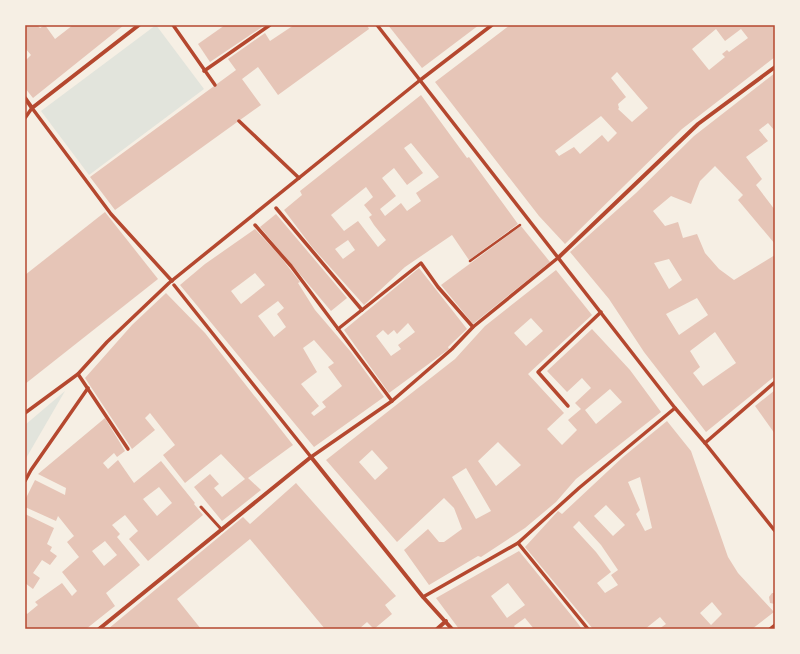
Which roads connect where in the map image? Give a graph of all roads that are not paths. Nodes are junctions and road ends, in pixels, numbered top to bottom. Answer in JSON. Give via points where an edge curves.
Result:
{"nodes":[{"id":1,"x":138,"y":25,"type":"edge"},
{"id":2,"x":173,"y":25,"type":"edge"},
{"id":3,"x":270,"y":25,"type":"edge"},
{"id":4,"x":377,"y":25,"type":"edge"},
{"id":5,"x":492,"y":25,"type":"edge"},
{"id":6,"x":775,"y":67,"type":"edge"},
{"id":7,"x":204,"y":71,"type":"junction"},
{"id":8,"x":419,"y":81,"type":"junction"},
{"id":9,"x":215,"y":86,"type":"dead end"},
{"id":10,"x":25,"y":98,"type":"edge"},
{"id":11,"x":32,"y":108,"type":"junction"},
{"id":12,"x":25,"y":118,"type":"edge"},
{"id":13,"x":240,"y":122,"type":"dead end"},
{"id":14,"x":299,"y":178,"type":"junction"},
{"id":15,"x":276,"y":208,"type":"dead end"},
{"id":16,"x":255,"y":225,"type":"dead end"},
{"id":17,"x":559,"y":258,"type":"junction"},
{"id":18,"x":172,"y":283,"type":"junction"},
{"id":19,"x":362,"y":310,"type":"junction"},
{"id":20,"x":601,"y":312,"type":"junction"},
{"id":21,"x":473,"y":327,"type":"junction"},
{"id":22,"x":338,"y":329,"type":"junction"},
{"id":23,"x":78,"y":374,"type":"junction"},
{"id":24,"x":775,"y":382,"type":"edge"},
{"id":25,"x":88,"y":388,"type":"junction"},
{"id":26,"x":392,"y":400,"type":"junction"},
{"id":27,"x":568,"y":406,"type":"dead end"},
{"id":28,"x":675,"y":408,"type":"junction"},
{"id":29,"x":25,"y":413,"type":"edge"},
{"id":30,"x":705,"y":443,"type":"junction"},
{"id":31,"x":128,"y":449,"type":"dead end"},
{"id":32,"x":311,"y":458,"type":"junction"},
{"id":33,"x":25,"y":481,"type":"edge"},
{"id":34,"x":201,"y":507,"type":"dead end"},
{"id":35,"x":222,"y":530,"type":"junction"},
{"id":36,"x":775,"y":531,"type":"edge"},
{"id":37,"x":518,"y":543,"type":"junction"},
{"id":38,"x":423,"y":597,"type":"junction"},
{"id":39,"x":446,"y":622,"type":"junction"},
{"id":40,"x":775,"y":625,"type":"edge"},
{"id":41,"x":99,"y":629,"type":"edge"},
{"id":42,"x":437,"y":629,"type":"edge"},
{"id":43,"x":452,"y":629,"type":"edge"},
{"id":44,"x":588,"y":629,"type":"edge"},
{"id":45,"x":770,"y":629,"type":"edge"}],
"edges":[{"from":1,"to":11,"type":"street"},
{"from":2,"to":7,"type":"street"},
{"from":3,"to":7,"type":"street"},
{"from":4,"to":8,"type":"street"},
{"from":5,"to":8,"type":"street"},
{"from":6,"to":17,"type":"street","via":[[698,124]]},
{"from":7,"to":9,"type":"street"},
{"from":8,"to":14,"type":"street"},
{"from":8,"to":17,"type":"street"},
{"from":10,"to":11,"type":"street"},
{"from":11,"to":12,"type":"street"},
{"from":11,"to":18,"type":"street","via":[[107,208]]},
{"from":13,"to":14,"type":"street"},
{"from":14,"to":18,"type":"street"},
{"from":15,"to":19,"type":"street"},
{"from":16,"to":22,"type":"street","via":[[291,266]]},
{"from":17,"to":20,"type":"street"},
{"from":17,"to":21,"type":"street"},
{"from":18,"to":23,"type":"street","via":[[107,342]]},
{"from":18,"to":32,"type":"street"},
{"from":19,"to":21,"type":"street","via":[[420,263]]},
{"from":19,"to":22,"type":"street"},
{"from":20,"to":27,"type":"street","via":[[538,372]]},
{"from":20,"to":28,"type":"street"},
{"from":21,"to":26,"type":"street","via":[[452,349]]},
{"from":22,"to":26,"type":"street"},
{"from":23,"to":25,"type":"street"},
{"from":23,"to":29,"type":"street"},
{"from":24,"to":30,"type":"street"},
{"from":25,"to":31,"type":"street"},
{"from":25,"to":33,"type":"street"},
{"from":26,"to":32,"type":"street"},
{"from":28,"to":30,"type":"street"},
{"from":28,"to":37,"type":"street"},
{"from":30,"to":36,"type":"street"},
{"from":32,"to":35,"type":"street"},
{"from":32,"to":38,"type":"street"},
{"from":34,"to":35,"type":"lane"},
{"from":35,"to":41,"type":"street"},
{"from":37,"to":38,"type":"street"},
{"from":37,"to":44,"type":"street"},
{"from":38,"to":39,"type":"street"},
{"from":39,"to":42,"type":"street"},
{"from":39,"to":43,"type":"street"},
{"from":40,"to":45,"type":"street"}]}
